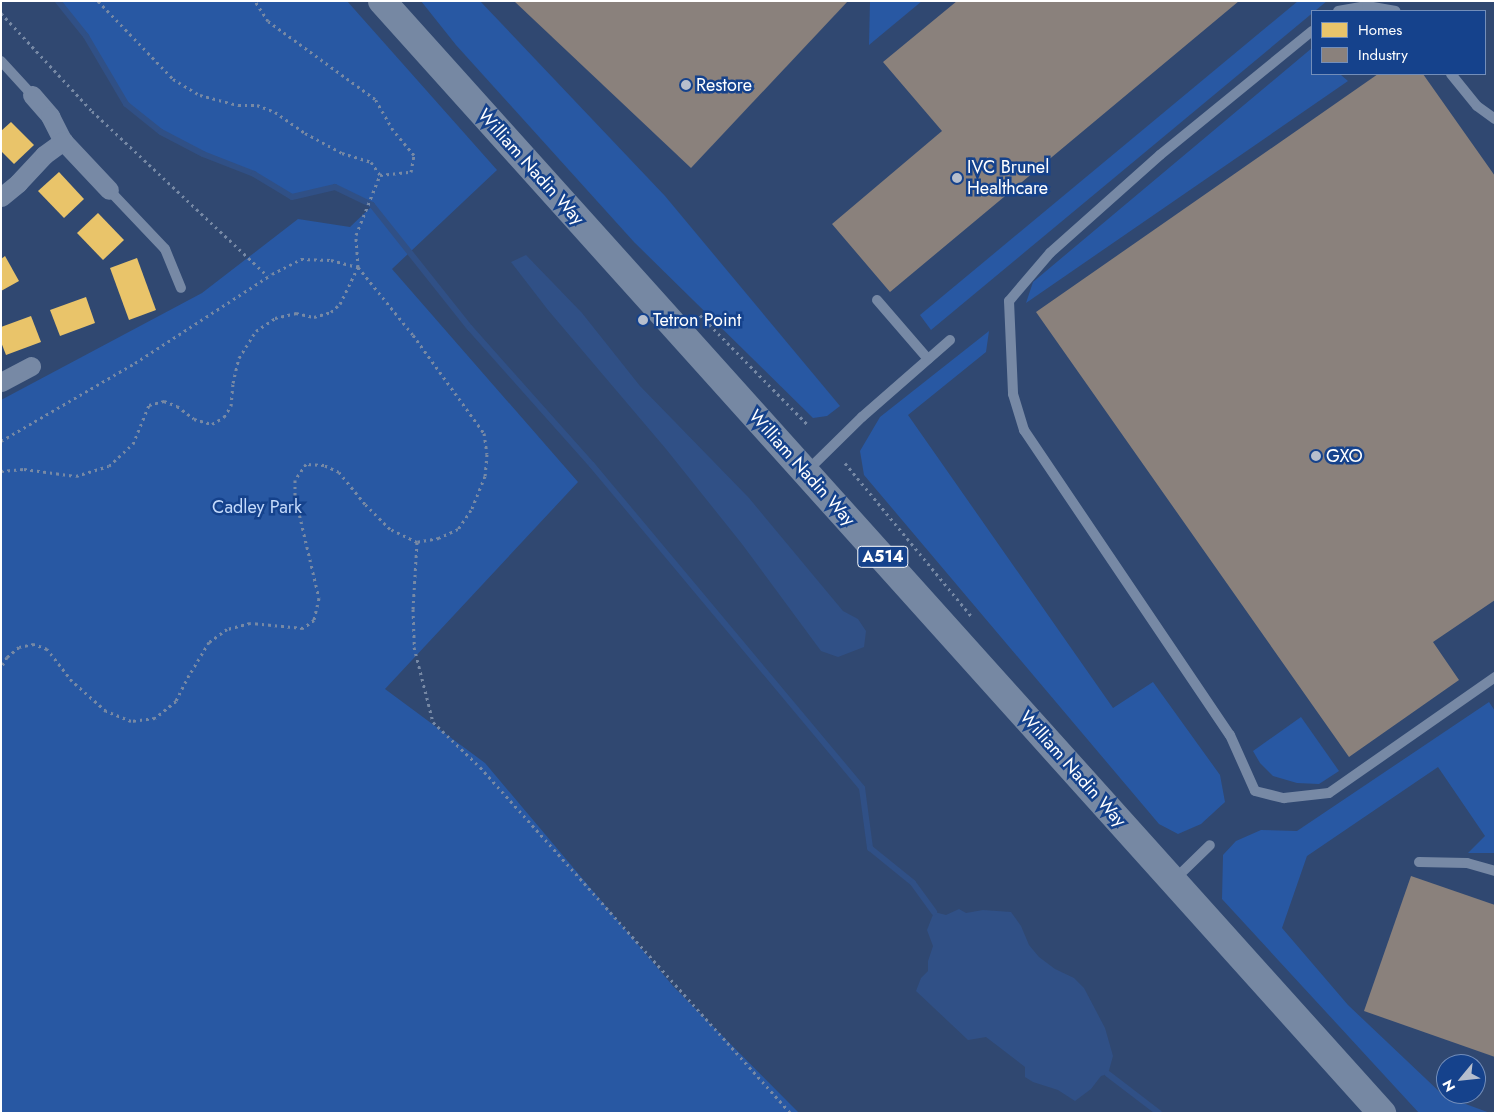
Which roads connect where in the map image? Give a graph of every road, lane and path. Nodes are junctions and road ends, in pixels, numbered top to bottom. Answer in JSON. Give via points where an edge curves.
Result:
{"nodes":[{"id":1,"x":98,"y":1,"type":"edge"},
{"id":2,"x":254,"y":1,"type":"edge"},
{"id":3,"x":382,"y":1,"type":"edge"},
{"id":4,"x":1344,"y":10,"type":"edge"},
{"id":5,"x":1390,"y":10,"type":"edge"},
{"id":6,"x":1,"y":13,"type":"edge"},
{"id":7,"x":1311,"y":32,"type":"edge"},
{"id":8,"x":1,"y":61,"type":"edge"},
{"id":9,"x":1452,"y":75,"type":"edge"},
{"id":10,"x":32,"y":95,"type":"joint"},
{"id":11,"x":1495,"y":119,"type":"edge"},
{"id":12,"x":63,"y":141,"type":"junction"},
{"id":13,"x":380,"y":175,"type":"junction"},
{"id":14,"x":108,"y":190,"type":"joint"},
{"id":15,"x":1,"y":197,"type":"edge"},
{"id":16,"x":358,"y":267,"type":"junction"},
{"id":17,"x":268,"y":276,"type":"junction"},
{"id":18,"x":181,"y":288,"type":"dead end"},
{"id":19,"x":877,"y":300,"type":"dead end"},
{"id":20,"x":950,"y":340,"type":"dead end"},
{"id":21,"x":928,"y":359,"type":"junction"},
{"id":22,"x":31,"y":366,"type":"dead end"},
{"id":23,"x":1,"y":382,"type":"edge"},
{"id":24,"x":1,"y":441,"type":"edge"},
{"id":25,"x":1,"y":471,"type":"edge"},
{"id":26,"x":806,"y":472,"type":"junction"},
{"id":27,"x":417,"y":542,"type":"junction"},
{"id":28,"x":1,"y":668,"type":"edge"},
{"id":29,"x":1495,"y":677,"type":"edge"},
{"id":30,"x":1210,"y":845,"type":"dead end"},
{"id":31,"x":1419,"y":862,"type":"dead end"},
{"id":32,"x":1495,"y":872,"type":"edge"},
{"id":33,"x":1173,"y":880,"type":"junction"},
{"id":34,"x":790,"y":1113,"type":"edge"},
{"id":35,"x":1382,"y":1113,"type":"edge"}],
"edges":[{"from":1,"to":13,"type":"path","via":[[173,79],[200,95],[238,105],[258,104],[342,153],[371,162]]},
{"from":2,"to":13,"type":"path","via":[[268,21],[375,99],[393,130],[414,155],[411,172]]},
{"from":3,"to":26,"type":"main road","name":"William Nadin Way","number":"A514"},
{"from":4,"to":5,"type":"lane","via":[[1367,6]]},
{"from":6,"to":17,"type":"path","via":[[92,111]]},
{"from":7,"to":29,"type":"lane","via":[[1160,155],[1058,246],[1009,301],[1013,394],[1024,430],[1230,735],[1255,791],[1284,798],[1329,793]]},
{"from":8,"to":10,"type":"lane"},
{"from":9,"to":11,"type":"lane","via":[[1477,106]]},
{"from":10,"to":12,"type":"street","via":[[50,116]]},
{"from":12,"to":14,"type":"street"},
{"from":12,"to":15,"type":"street"},
{"from":13,"to":16,"type":"path","via":[[356,235]]},
{"from":14,"to":18,"type":"lane","via":[[165,249]]},
{"from":16,"to":17,"type":"path","via":[[331,260],[301,259]]},
{"from":16,"to":25,"type":"path","via":[[340,304],[331,312],[314,317],[296,313],[275,318],[256,331],[239,358],[231,406],[224,417],[212,424],[194,419],[164,401],[149,404],[133,444],[109,466],[76,476],[24,469]]},
{"from":16,"to":27,"type":"path","via":[[484,433],[487,454],[485,476],[471,510],[458,529],[439,538]]},
{"from":17,"to":24,"type":"path","via":[[135,363]]},
{"from":19,"to":21,"type":"lane"},
{"from":20,"to":21,"type":"lane"},
{"from":21,"to":26,"type":"lane"},
{"from":22,"to":23,"type":"street"},
{"from":26,"to":33,"type":"main road","name":"William Nadin Way","number":"A514"},
{"from":27,"to":28,"type":"path","via":[[390,529],[364,504],[339,472],[324,465],[306,464],[295,480],[295,496],[319,598],[314,620],[303,628],[250,623],[227,629],[209,642],[176,701],[155,718],[131,721],[106,711],[72,681],[46,649],[34,644],[19,647],[7,656]]},
{"from":27,"to":34,"type":"path","via":[[414,647],[434,722],[480,767]]},
{"from":30,"to":33,"type":"lane"},
{"from":31,"to":32,"type":"lane","via":[[1467,863]]},
{"from":33,"to":35,"type":"main road","name":"William Nadin Way","number":"A514"}]}
